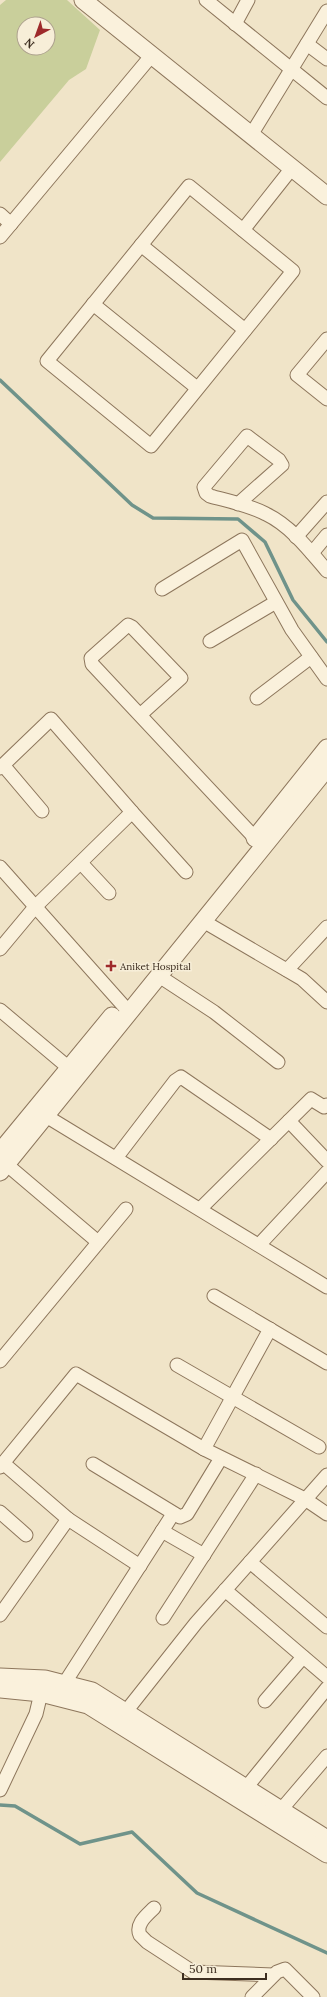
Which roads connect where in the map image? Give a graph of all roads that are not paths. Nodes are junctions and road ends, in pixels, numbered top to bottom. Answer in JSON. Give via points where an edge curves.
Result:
{"nodes":[{"id":1,"x":83,"y":0,"type":"edge"},
{"id":2,"x":206,"y":0,"type":"edge"},
{"id":3,"x":248,"y":0,"type":"edge"},
{"id":4,"x":327,"y":11,"type":"edge"},
{"id":5,"x":235,"y":24,"type":"junction"},
{"id":6,"x":307,"y":44,"type":"junction"},
{"id":7,"x":152,"y":55,"type":"junction"},
{"id":8,"x":327,"y":59,"type":"edge"},
{"id":9,"x":291,"y":69,"type":"junction"},
{"id":10,"x":327,"y":98,"type":"edge"},
{"id":11,"x":251,"y":135,"type":"junction"},
{"id":12,"x":292,"y":168,"type":"junction"},
{"id":13,"x":327,"y":196,"type":"edge"},
{"id":14,"x":0,"y":214,"type":"edge"},
{"id":15,"x":11,"y":224,"type":"junction"},
{"id":16,"x":243,"y":230,"type":"junction"},
{"id":17,"x":0,"y":237,"type":"edge"},
{"id":18,"x":141,"y":245,"type":"junction"},
{"id":19,"x":93,"y":304,"type":"junction"},
{"id":20,"x":245,"y":330,"type":"junction"},
{"id":21,"x":327,"y":339,"type":"edge"},
{"id":22,"x":197,"y":388,"type":"junction"},
{"id":23,"x":327,"y":399,"type":"edge"},
{"id":24,"x":327,"y":502,"type":"edge"},
{"id":25,"x":238,"y":504,"type":"junction"},
{"id":26,"x":327,"y":535,"type":"edge"},
{"id":27,"x":296,"y":537,"type":"junction"},
{"id":28,"x":312,"y":553,"type":"junction"},
{"id":29,"x":327,"y":571,"type":"edge"},
{"id":30,"x":162,"y":590,"type":"dead end"},
{"id":31,"x":276,"y":602,"type":"junction"},
{"id":32,"x":210,"y":641,"type":"dead end"},
{"id":33,"x":311,"y":657,"type":"junction"},
{"id":34,"x":327,"y":679,"type":"edge"},
{"id":35,"x":257,"y":698,"type":"dead end"},
{"id":36,"x":140,"y":715,"type":"junction"},
{"id":37,"x":327,"y":748,"type":"edge"},
{"id":38,"x":2,"y":767,"type":"edge"},
{"id":39,"x":327,"y":768,"type":"edge"},
{"id":40,"x":42,"y":811,"type":"dead end"},
{"id":41,"x":132,"y":812,"type":"junction"},
{"id":42,"x":255,"y":838,"type":"junction"},
{"id":43,"x":81,"y":862,"type":"junction"},
{"id":44,"x":0,"y":867,"type":"edge"},
{"id":45,"x":186,"y":872,"type":"dead end"},
{"id":46,"x":109,"y":893,"type":"dead end"},
{"id":47,"x":35,"y":908,"type":"junction"},
{"id":48,"x":203,"y":921,"type":"junction"},
{"id":49,"x":327,"y":927,"type":"edge"},
{"id":50,"x":0,"y":949,"type":"edge"},
{"id":51,"x":287,"y":970,"type":"junction"},
{"id":52,"x":159,"y":976,"type":"junction"},
{"id":53,"x":327,"y":1002,"type":"edge"},
{"id":54,"x":126,"y":1008,"type":"junction"},
{"id":55,"x":0,"y":1010,"type":"edge"},
{"id":56,"x":278,"y":1062,"type":"dead end"},
{"id":57,"x":69,"y":1068,"type":"junction"},
{"id":58,"x":327,"y":1105,"type":"edge"},
{"id":59,"x":46,"y":1116,"type":"junction"},
{"id":60,"x":288,"y":1121,"type":"junction"},
{"id":61,"x":271,"y":1139,"type":"junction"},
{"id":62,"x":116,"y":1158,"type":"junction"},
{"id":63,"x":327,"y":1161,"type":"edge"},
{"id":64,"x":2,"y":1163,"type":"edge"},
{"id":65,"x":327,"y":1172,"type":"edge"},
{"id":66,"x":126,"y":1208,"type":"dead end"},
{"id":67,"x":200,"y":1209,"type":"junction"},
{"id":68,"x":98,"y":1242,"type":"junction"},
{"id":69,"x":259,"y":1245,"type":"junction"},
{"id":70,"x":327,"y":1286,"type":"edge"},
{"id":71,"x":214,"y":1296,"type":"dead end"},
{"id":72,"x":270,"y":1329,"type":"junction"},
{"id":73,"x":0,"y":1361,"type":"edge"},
{"id":74,"x":327,"y":1364,"type":"edge"},
{"id":75,"x":177,"y":1365,"type":"dead end"},
{"id":76,"x":233,"y":1397,"type":"junction"},
{"id":77,"x":319,"y":1447,"type":"dead end"},
{"id":78,"x":204,"y":1450,"type":"junction"},
{"id":79,"x":221,"y":1458,"type":"junction"},
{"id":80,"x":93,"y":1464,"type":"dead end"},
{"id":81,"x":2,"y":1465,"type":"edge"},
{"id":82,"x":256,"y":1474,"type":"junction"},
{"id":83,"x":327,"y":1475,"type":"edge"},
{"id":84,"x":305,"y":1499,"type":"junction"},
{"id":85,"x":0,"y":1512,"type":"edge"},
{"id":86,"x":173,"y":1514,"type":"junction"},
{"id":87,"x":327,"y":1514,"type":"edge"},
{"id":88,"x":68,"y":1519,"type":"junction"},
{"id":89,"x":162,"y":1531,"type":"junction"},
{"id":90,"x":26,"y":1535,"type":"dead end"},
{"id":91,"x":204,"y":1555,"type":"junction"},
{"id":92,"x":250,"y":1562,"type":"junction"},
{"id":93,"x":140,"y":1566,"type":"junction"},
{"id":94,"x":225,"y":1590,"type":"junction"},
{"id":95,"x":0,"y":1615,"type":"edge"},
{"id":96,"x":163,"y":1618,"type":"dead end"},
{"id":97,"x":327,"y":1626,"type":"edge"},
{"id":98,"x":303,"y":1657,"type":"junction"},
{"id":99,"x":0,"y":1677,"type":"edge"},
{"id":100,"x":327,"y":1677,"type":"edge"},
{"id":101,"x":64,"y":1684,"type":"junction"},
{"id":102,"x":327,"y":1688,"type":"edge"},
{"id":103,"x":0,"y":1689,"type":"edge"},
{"id":104,"x":41,"y":1693,"type":"junction"},
{"id":105,"x":265,"y":1701,"type":"dead end"},
{"id":106,"x":121,"y":1718,"type":"junction"},
{"id":107,"x":327,"y":1756,"type":"edge"},
{"id":108,"x":0,"y":1790,"type":"edge"},
{"id":109,"x":241,"y":1793,"type":"junction"},
{"id":110,"x":280,"y":1811,"type":"junction"},
{"id":111,"x":327,"y":1839,"type":"edge"},
{"id":112,"x":327,"y":1854,"type":"edge"},
{"id":113,"x":154,"y":1908,"type":"dead end"},
{"id":114,"x":273,"y":1975,"type":"junction"},
{"id":115,"x":252,"y":1997,"type":"edge"},
{"id":116,"x":313,"y":1997,"type":"edge"}],
"edges":[{"from":1,"to":7,"type":"street"},
{"from":2,"to":5,"type":"street"},
{"from":3,"to":5,"type":"street"},
{"from":4,"to":6,"type":"street"},
{"from":5,"to":9,"type":"street"},
{"from":6,"to":8,"type":"street"},
{"from":6,"to":9,"type":"street"},
{"from":7,"to":11,"type":"street"},
{"from":7,"to":15,"type":"street"},
{"from":9,"to":10,"type":"street"},
{"from":9,"to":11,"type":"street"},
{"from":11,"to":12,"type":"street"},
{"from":12,"to":13,"type":"street"},
{"from":12,"to":16,"type":"street"},
{"from":14,"to":15,"type":"street"},
{"from":15,"to":17,"type":"street"},
{"from":16,"to":18,"type":"street","via":[[189,186]]},
{"from":16,"to":20,"type":"street","via":[[293,271]]},
{"from":18,"to":19,"type":"street"},
{"from":18,"to":20,"type":"street"},
{"from":19,"to":22,"type":"street"},
{"from":19,"to":22,"type":"street","via":[[47,361],[144,441],[151,446]]},
{"from":20,"to":22,"type":"street"},
{"from":21,"to":23,"type":"street","via":[[297,375]]},
{"from":24,"to":27,"type":"street"},
{"from":25,"to":25,"type":"street","via":[[282,466],[279,460],[247,436],[204,487],[210,496]]},
{"from":25,"to":27,"type":"street","via":[[267,514]]},
{"from":26,"to":28,"type":"street"},
{"from":27,"to":28,"type":"street"},
{"from":28,"to":29,"type":"street"},
{"from":30,"to":31,"type":"street","via":[[242,540]]},
{"from":31,"to":32,"type":"street"},
{"from":31,"to":33,"type":"street"},
{"from":33,"to":34,"type":"street"},
{"from":33,"to":35,"type":"street"},
{"from":36,"to":36,"type":"street","via":[[181,678],[128,625],[90,660]]},
{"from":36,"to":42,"type":"street"},
{"from":37,"to":42,"type":"street"},
{"from":38,"to":40,"type":"street"},
{"from":38,"to":41,"type":"street","via":[[51,719]]},
{"from":39,"to":48,"type":"street"},
{"from":41,"to":43,"type":"street"},
{"from":41,"to":45,"type":"street"},
{"from":42,"to":54,"type":"street"},
{"from":43,"to":46,"type":"street"},
{"from":43,"to":47,"type":"street"},
{"from":44,"to":47,"type":"street"},
{"from":47,"to":50,"type":"street"},
{"from":47,"to":54,"type":"street"},
{"from":48,"to":51,"type":"street"},
{"from":48,"to":52,"type":"street"},
{"from":49,"to":51,"type":"street"},
{"from":51,"to":53,"type":"street","via":[[302,979]]},
{"from":52,"to":54,"type":"street"},
{"from":52,"to":56,"type":"street","via":[[214,1012]]},
{"from":54,"to":57,"type":"street"},
{"from":54,"to":59,"type":"street"},
{"from":55,"to":57,"type":"street"},
{"from":57,"to":64,"type":"street"},
{"from":58,"to":60,"type":"street","via":[[324,1108],[311,1099]]},
{"from":59,"to":62,"type":"street"},
{"from":59,"to":64,"type":"street"},
{"from":60,"to":61,"type":"street"},
{"from":60,"to":63,"type":"street"},
{"from":61,"to":62,"type":"street","via":[[181,1077]]},
{"from":61,"to":67,"type":"street"},
{"from":62,"to":67,"type":"street"},
{"from":64,"to":68,"type":"street"},
{"from":65,"to":69,"type":"street"},
{"from":66,"to":68,"type":"street"},
{"from":67,"to":69,"type":"street"},
{"from":68,"to":73,"type":"street"},
{"from":69,"to":70,"type":"street"},
{"from":71,"to":72,"type":"street"},
{"from":72,"to":74,"type":"street"},
{"from":72,"to":76,"type":"street"},
{"from":75,"to":76,"type":"street"},
{"from":76,"to":77,"type":"street"},
{"from":76,"to":78,"type":"street"},
{"from":78,"to":79,"type":"street"},
{"from":78,"to":81,"type":"street","via":[[76,1374]]},
{"from":79,"to":82,"type":"street"},
{"from":79,"to":86,"type":"street","via":[[187,1514],[180,1517]]},
{"from":80,"to":86,"type":"street"},
{"from":81,"to":88,"type":"street"},
{"from":82,"to":84,"type":"street"},
{"from":82,"to":91,"type":"street"},
{"from":83,"to":84,"type":"street"},
{"from":84,"to":87,"type":"street"},
{"from":84,"to":92,"type":"street"},
{"from":85,"to":90,"type":"street"},
{"from":86,"to":89,"type":"street"},
{"from":88,"to":93,"type":"street"},
{"from":88,"to":95,"type":"street"},
{"from":89,"to":91,"type":"street"},
{"from":89,"to":93,"type":"street"},
{"from":91,"to":96,"type":"street"},
{"from":92,"to":94,"type":"street"},
{"from":92,"to":97,"type":"street"},
{"from":93,"to":101,"type":"street"},
{"from":94,"to":98,"type":"street"},
{"from":94,"to":106,"type":"street"},
{"from":98,"to":100,"type":"street"},
{"from":98,"to":105,"type":"street"},
{"from":99,"to":101,"type":"street","via":[[45,1679]]},
{"from":101,"to":106,"type":"street","via":[[92,1691]]},
{"from":102,"to":109,"type":"street"},
{"from":103,"to":104,"type":"street"},
{"from":104,"to":106,"type":"street","via":[[88,1705]]},
{"from":104,"to":108,"type":"street","via":[[36,1714]]},
{"from":106,"to":109,"type":"street"},
{"from":107,"to":110,"type":"street"},
{"from":109,"to":110,"type":"street"},
{"from":109,"to":112,"type":"street"},
{"from":110,"to":111,"type":"street"},
{"from":113,"to":114,"type":"street","via":[[140,1923],[140,1935],[187,1969],[200,1972]]},
{"from":114,"to":115,"type":"street"},
{"from":114,"to":116,"type":"street","via":[[285,1969]]}]}
